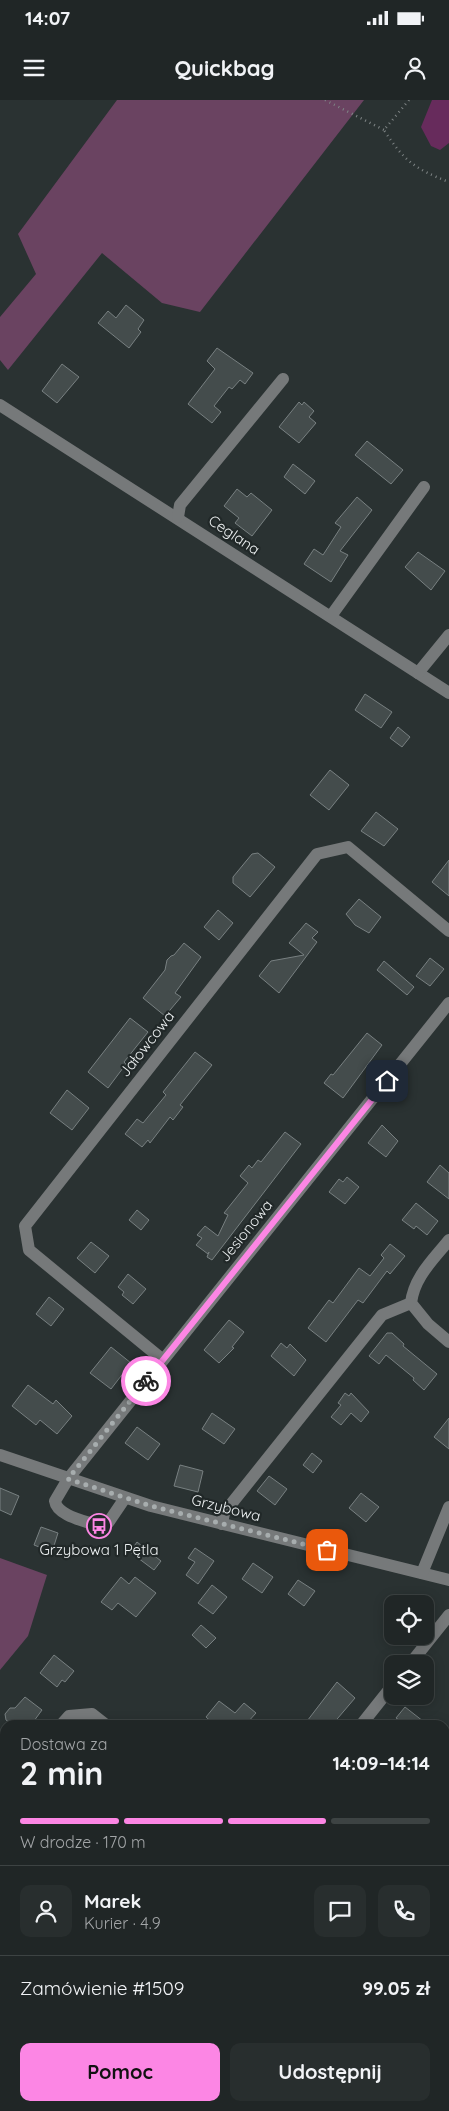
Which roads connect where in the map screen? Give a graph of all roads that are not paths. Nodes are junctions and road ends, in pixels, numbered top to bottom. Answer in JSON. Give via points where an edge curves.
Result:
{"nodes":[{"id":1,"x":283,"y":379,"type":"dead end"},
{"id":2,"x":0,"y":405,"type":"edge"},
{"id":3,"x":424,"y":487,"type":"dead end"},
{"id":4,"x":178,"y":518,"type":"junction"},
{"id":5,"x":331,"y":616,"type":"junction"},
{"id":6,"x":449,"y":635,"type":"edge"},
{"id":7,"x":418,"y":673,"type":"junction"},
{"id":8,"x":449,"y":693,"type":"edge"},
{"id":9,"x":449,"y":931,"type":"edge"},
{"id":10,"x":449,"y":1004,"type":"edge"},
{"id":11,"x":449,"y":1240,"type":"edge"},
{"id":12,"x":411,"y":1303,"type":"junction"},
{"id":13,"x":449,"y":1342,"type":"edge"},
{"id":14,"x":163,"y":1360,"type":"junction"},
{"id":15,"x":0,"y":1455,"type":"edge"},
{"id":16,"x":68,"y":1479,"type":"junction"},
{"id":17,"x":124,"y":1498,"type":"junction"},
{"id":18,"x":449,"y":1507,"type":"edge"},
{"id":19,"x":222,"y":1524,"type":"junction"},
{"id":20,"x":422,"y":1573,"type":"junction"},
{"id":21,"x":449,"y":1580,"type":"edge"},
{"id":22,"x":449,"y":1615,"type":"edge"},
{"id":23,"x":417,"y":1655,"type":"edge"},
{"id":24,"x":384,"y":1696,"type":"edge"},
{"id":25,"x":66,"y":1720,"type":"edge"},
{"id":26,"x":100,"y":1720,"type":"edge"},
{"id":27,"x":365,"y":1720,"type":"edge"}],
"edges":[{"from":1,"to":4,"type":"street","via":[[180,505]]},
{"from":2,"to":4,"type":"street","name":"Ceglana"},
{"from":3,"to":5,"type":"street"},
{"from":4,"to":5,"type":"street","name":"Ceglana"},
{"from":5,"to":7,"type":"street","name":"Ceglana"},
{"from":6,"to":7,"type":"street"},
{"from":7,"to":8,"type":"street","name":"Ceglana"},
{"from":9,"to":14,"type":"street","name":"Jałowcowa","via":[[348,847],[317,854],[25,1226],[29,1250]]},
{"from":10,"to":14,"type":"street","name":"Jesionowa"},
{"from":11,"to":12,"type":"street","via":[[417,1280]]},
{"from":12,"to":13,"type":"street"},
{"from":12,"to":19,"type":"street","via":[[382,1315],[224,1513]]},
{"from":14,"to":16,"type":"street","name":"Jesionowa"},
{"from":15,"to":16,"type":"street","name":"Grzybowa"},
{"from":16,"to":17,"type":"street","name":"Grzybowa"},
{"from":16,"to":17,"type":"street","name":"Jesionowa","via":[[56,1497],[57,1507],[99,1526],[108,1522]]},
{"from":17,"to":19,"type":"street","name":"Grzybowa"},
{"from":18,"to":20,"type":"street"},
{"from":19,"to":20,"type":"street","name":"Grzybowa"},
{"from":20,"to":21,"type":"street","name":"Grzybowa"},
{"from":22,"to":23,"type":"street"},
{"from":24,"to":27,"type":"street"},
{"from":25,"to":26,"type":"street","via":[[69,1716],[92,1714]]}]}
